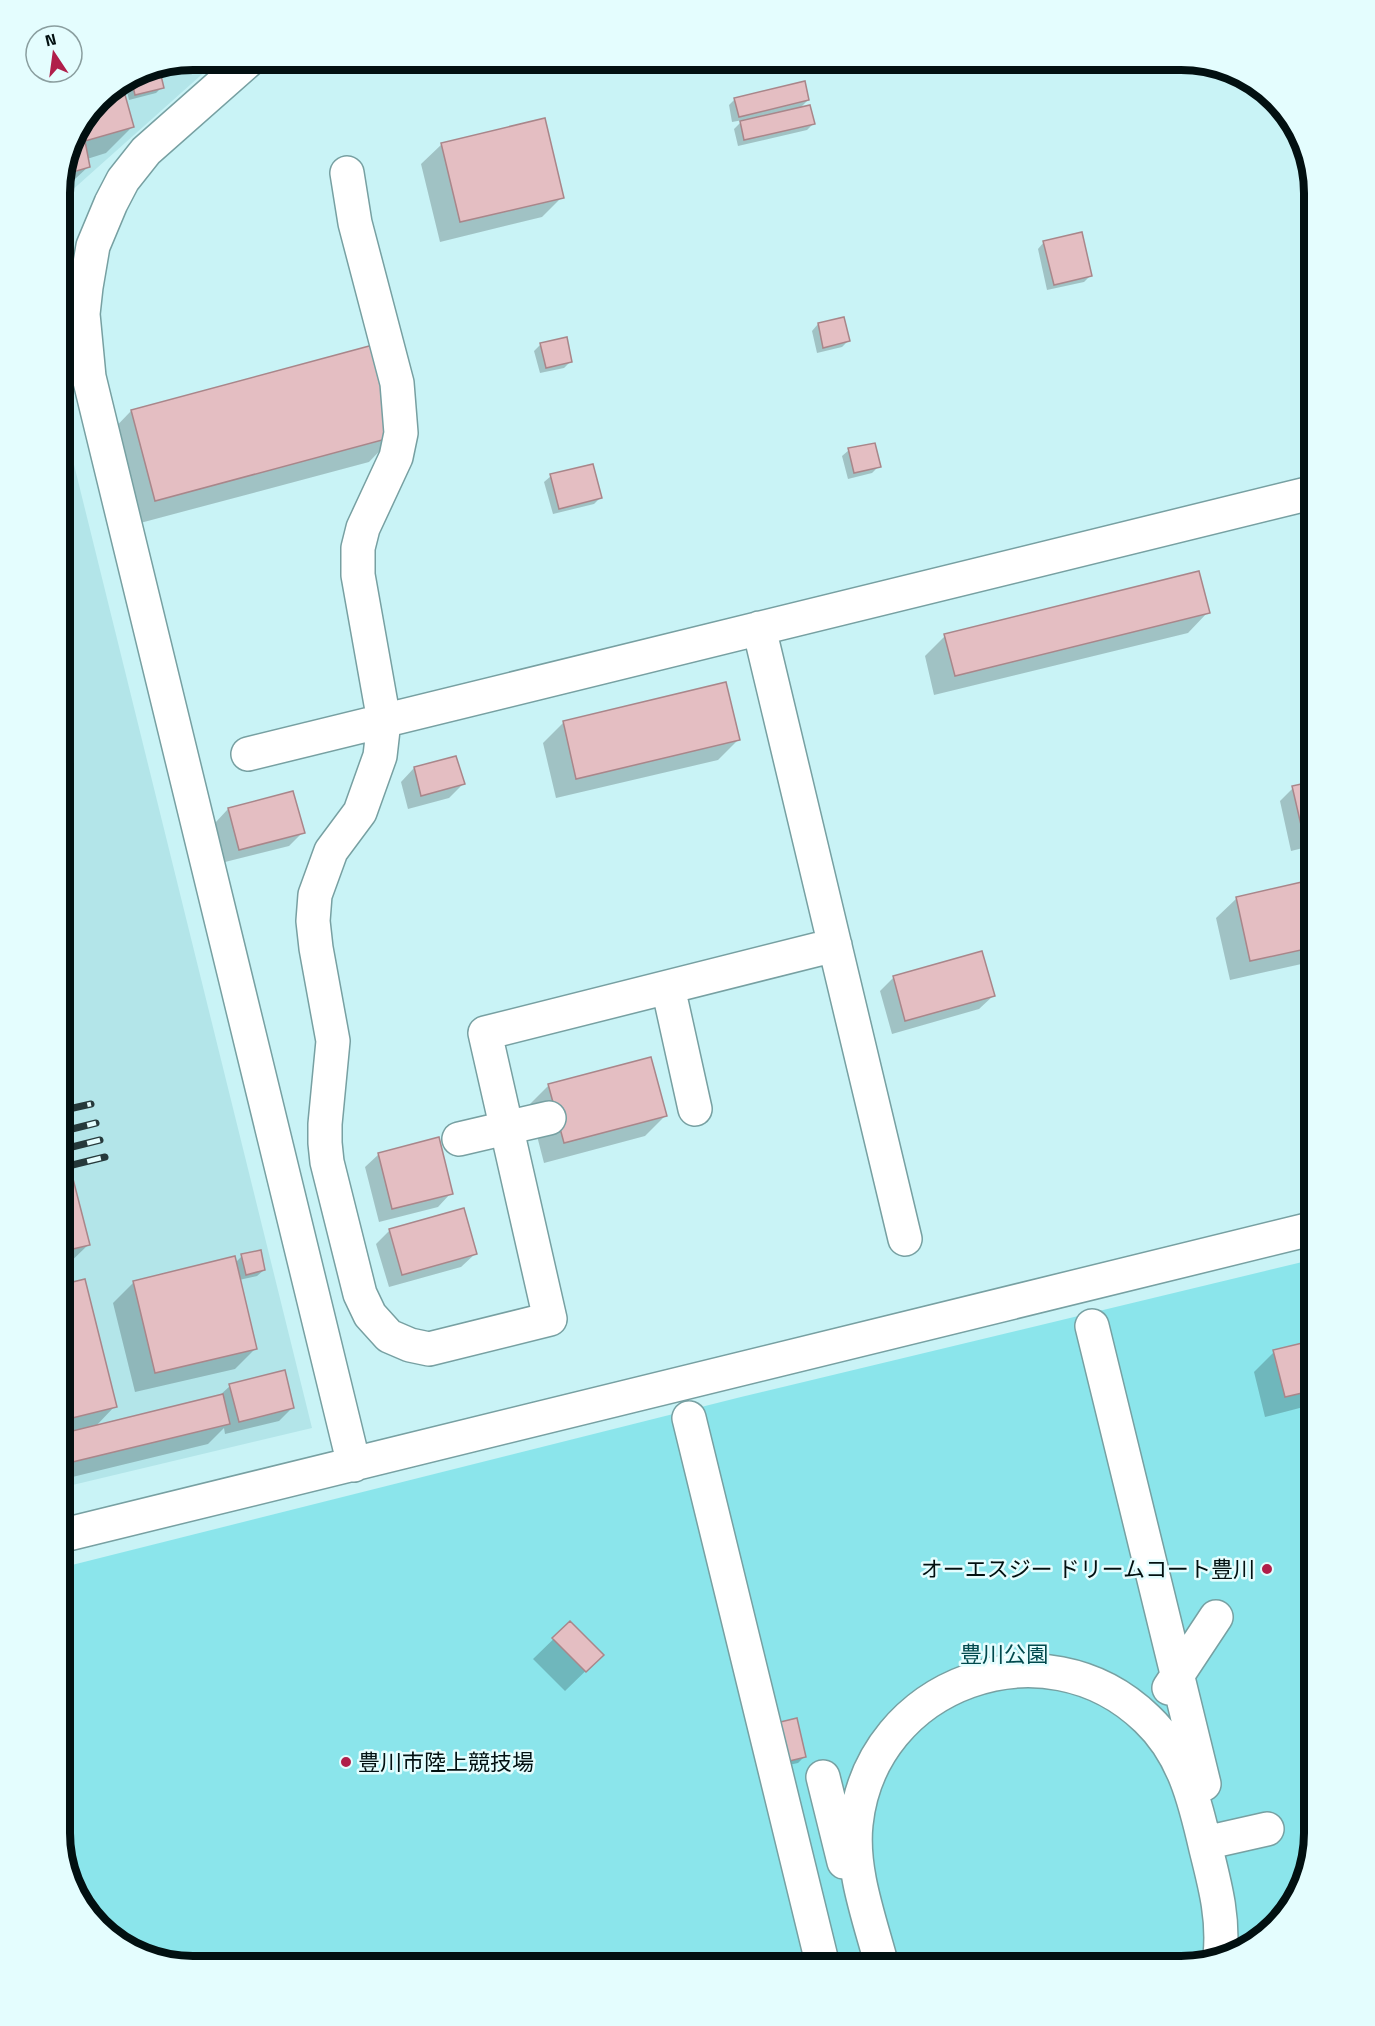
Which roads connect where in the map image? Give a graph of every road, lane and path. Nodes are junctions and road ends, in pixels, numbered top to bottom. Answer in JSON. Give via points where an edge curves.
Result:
{"nodes":[{"id":1,"x":237,"y":71,"type":"edge"},
{"id":2,"x":347,"y":173,"type":"dead end"},
{"id":3,"x":1304,"y":495,"type":"edge"},
{"id":4,"x":759,"y":628,"type":"junction"},
{"id":5,"x":384,"y":721,"type":"junction"},
{"id":6,"x":248,"y":754,"type":"dead end"},
{"id":7,"x":835,"y":945,"type":"junction"},
{"id":8,"x":668,"y":987,"type":"junction"},
{"id":9,"x":695,"y":1110,"type":"dead end"},
{"id":10,"x":549,"y":1118,"type":"dead end"},
{"id":11,"x":506,"y":1128,"type":"junction"},
{"id":12,"x":459,"y":1139,"type":"dead end"},
{"id":13,"x":1304,"y":1231,"type":"edge"},
{"id":14,"x":905,"y":1239,"type":"dead end"},
{"id":15,"x":1092,"y":1326,"type":"dead end"},
{"id":16,"x":689,"y":1418,"type":"dead end"},
{"id":17,"x":354,"y":1465,"type":"junction"},
{"id":18,"x":70,"y":1534,"type":"edge"},
{"id":19,"x":1216,"y":1617,"type":"dead end"},
{"id":20,"x":1177,"y":1676,"type":"junction"},
{"id":21,"x":1148,"y":1719,"type":"junction"},
{"id":22,"x":824,"y":1777,"type":"dead end"},
{"id":23,"x":1267,"y":1829,"type":"dead end"},
{"id":24,"x":836,"y":1830,"type":"junction"},
{"id":25,"x":1211,"y":1841,"type":"junction"},
{"id":26,"x":798,"y":1863,"type":"junction"},
{"id":27,"x":1241,"y":1940,"type":"edge"},
{"id":28,"x":1220,"y":1949,"type":"edge"},
{"id":29,"x":820,"y":1956,"type":"edge"},
{"id":30,"x":866,"y":1956,"type":"edge"},
{"id":31,"x":879,"y":1956,"type":"edge"}],
"edges":[{"from":1,"to":17,"type":"street","via":[[146,151],[123,180],[93,246],[83,314],[89,376]]},
{"from":2,"to":5,"type":"street","via":[[355,223],[397,383],[401,414],[402,433],[396,457],[363,528],[358,548],[358,576]]},
{"from":3,"to":4,"type":"street"},
{"from":4,"to":5,"type":"street"},
{"from":4,"to":7,"type":"street"},
{"from":5,"to":6,"type":"street"},
{"from":5,"to":11,"type":"street","via":[[373,780],[360,812],[331,851],[315,895],[313,921],[333,1041],[325,1124],[327,1162],[360,1294],[370,1315],[389,1336],[429,1348],[550,1319]]},
{"from":7,"to":8,"type":"street"},
{"from":7,"to":14,"type":"street"},
{"from":8,"to":9,"type":"street"},
{"from":8,"to":11,"type":"street","via":[[485,1033]]},
{"from":10,"to":11,"type":"street"},
{"from":11,"to":12,"type":"street"},
{"from":13,"to":17,"type":"street"},
{"from":15,"to":20,"type":"street"},
{"from":16,"to":26,"type":"street"},
{"from":17,"to":18,"type":"street"},
{"from":19,"to":20,"type":"street"},
{"from":20,"to":21,"type":"street"},
{"from":20,"to":25,"type":"street"},
{"from":21,"to":25,"type":"street","via":[[1180,1764]]},
{"from":21,"to":31,"type":"street","via":[[1120,1697],[1093,1683],[1034,1670],[1004,1672],[960,1683],[909,1716],[873,1765],[856,1824],[855,1854]]},
{"from":22,"to":24,"type":"street"},
{"from":23,"to":25,"type":"street"},
{"from":24,"to":26,"type":"street"},
{"from":24,"to":30,"type":"street"},
{"from":25,"to":27,"type":"street"},
{"from":25,"to":28,"type":"street","via":[[1221,1914]]},
{"from":26,"to":29,"type":"street"}]}
